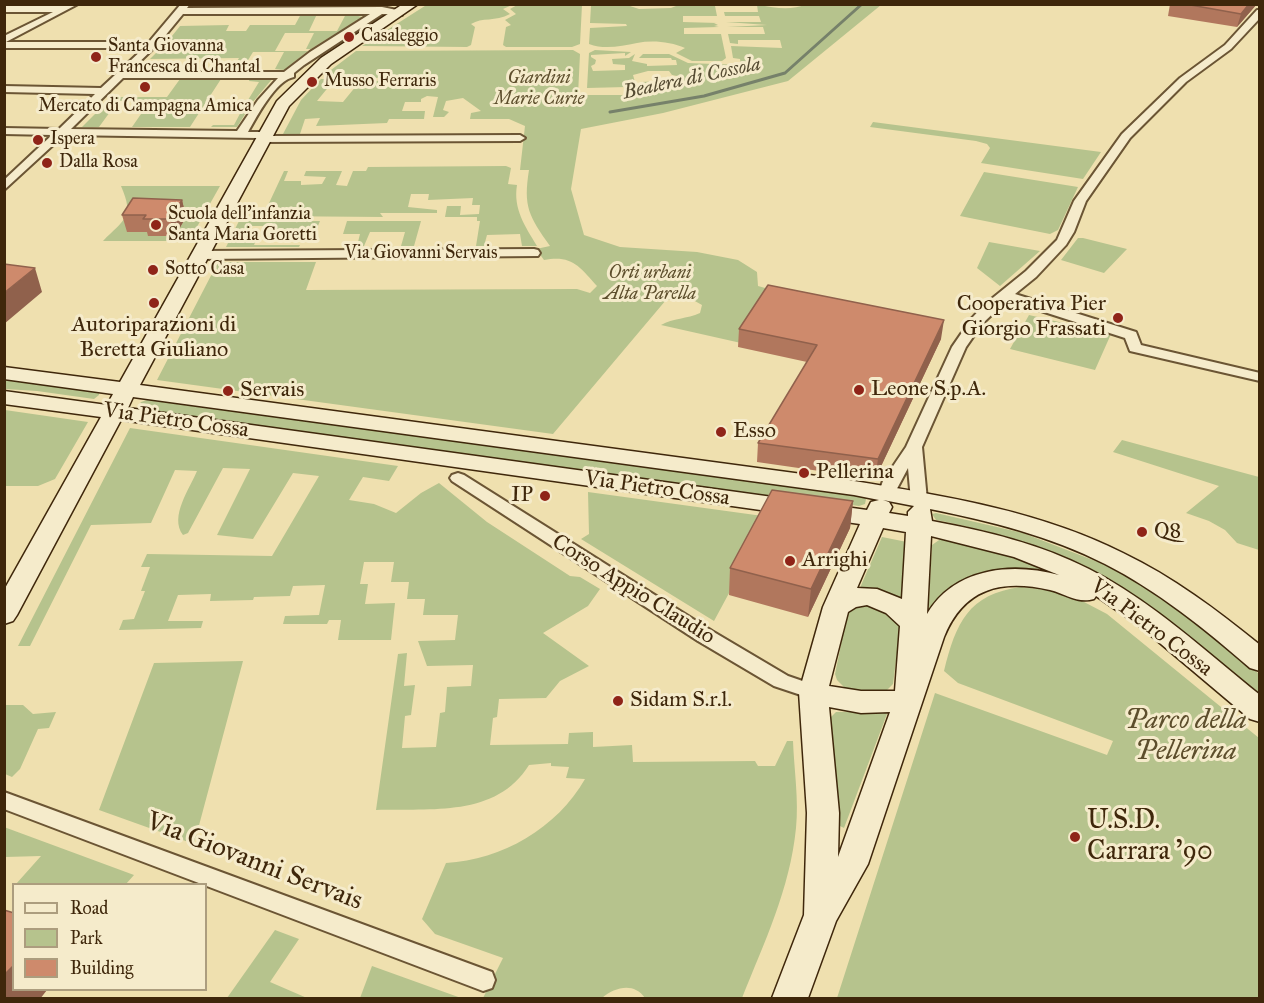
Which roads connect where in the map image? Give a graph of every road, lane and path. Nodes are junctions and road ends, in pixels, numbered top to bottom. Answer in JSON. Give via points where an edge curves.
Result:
{"nodes":[{"id":1,"x":412,"y":4,"type":"edge"},
{"id":2,"x":71,"y":7,"type":"edge"},
{"id":3,"x":184,"y":8,"type":"edge"},
{"id":4,"x":4,"y":9,"type":"edge"},
{"id":5,"x":395,"y":9,"type":"edge"},
{"id":6,"x":382,"y":10,"type":"junction"},
{"id":7,"x":1260,"y":12,"type":"edge"},
{"id":8,"x":4,"y":40,"type":"edge"},
{"id":9,"x":4,"y":45,"type":"edge"},
{"id":10,"x":152,"y":45,"type":"junction"},
{"id":11,"x":287,"y":74,"type":"junction"},
{"id":12,"x":121,"y":75,"type":"junction"},
{"id":13,"x":307,"y":76,"type":"junction"},
{"id":14,"x":4,"y":89,"type":"edge"},
{"id":15,"x":104,"y":91,"type":"junction"},
{"id":16,"x":4,"y":131,"type":"edge"},
{"id":17,"x":63,"y":132,"type":"junction"},
{"id":18,"x":241,"y":134,"type":"junction"},
{"id":19,"x":264,"y":137,"type":"junction"},
{"id":20,"x":520,"y":138,"type":"dead end"},
{"id":21,"x":10,"y":176,"type":"edge"},
{"id":22,"x":4,"y":187,"type":"edge"},
{"id":23,"x":534,"y":253,"type":"dead end"},
{"id":24,"x":200,"y":255,"type":"junction"},
{"id":25,"x":1005,"y":295,"type":"junction"},
{"id":26,"x":4,"y":373,"type":"edge"},
{"id":27,"x":1260,"y":377,"type":"edge"},
{"id":28,"x":127,"y":389,"type":"junction"},
{"id":29,"x":4,"y":397,"type":"edge"},
{"id":30,"x":115,"y":412,"type":"junction"},
{"id":31,"x":914,"y":447,"type":"junction"},
{"id":32,"x":458,"y":478,"type":"dead end"},
{"id":33,"x":880,"y":506,"type":"junction"},
{"id":34,"x":920,"y":513,"type":"junction"},
{"id":35,"x":836,"y":607,"type":"junction"},
{"id":36,"x":4,"y":615,"type":"edge"},
{"id":37,"x":1146,"y":620,"type":"junction"},
{"id":38,"x":912,"y":622,"type":"junction"},
{"id":39,"x":1260,"y":661,"type":"edge"},
{"id":40,"x":813,"y":692,"type":"junction"},
{"id":41,"x":909,"y":700,"type":"junction"},
{"id":42,"x":1260,"y":711,"type":"edge"},
{"id":43,"x":4,"y":800,"type":"edge"},
{"id":44,"x":821,"y":916,"type":"junction"},
{"id":45,"x":483,"y":980,"type":"dead end"},
{"id":46,"x":790,"y":999,"type":"edge"}],
"edges":[{"from":1,"to":5,"type":"main road"},
{"from":2,"to":4,"type":"street"},
{"from":2,"to":8,"type":"street"},
{"from":3,"to":6,"type":"street"},
{"from":3,"to":10,"type":"street"},
{"from":5,"to":6,"type":"street"},
{"from":5,"to":13,"type":"main road"},
{"from":6,"to":11,"type":"street"},
{"from":7,"to":25,"type":"street","via":[[1228,47],[1184,80],[1126,136],[1080,201],[1062,242]]},
{"from":9,"to":10,"type":"street"},
{"from":10,"to":12,"type":"street"},
{"from":11,"to":12,"type":"street"},
{"from":11,"to":13,"type":"street"},
{"from":11,"to":18,"type":"street","via":[[259,104]]},
{"from":12,"to":15,"type":"street"},
{"from":13,"to":19,"type":"main road","via":[[282,104]]},
{"from":14,"to":15,"type":"street"},
{"from":15,"to":17,"type":"street"},
{"from":16,"to":17,"type":"street"},
{"from":17,"to":18,"type":"street"},
{"from":17,"to":21,"type":"street"},
{"from":18,"to":19,"type":"street"},
{"from":19,"to":20,"type":"street"},
{"from":19,"to":24,"type":"main road"},
{"from":21,"to":22,"type":"street"},
{"from":23,"to":24,"type":"street","name":"Via Giovanni Servais"},
{"from":24,"to":28,"type":"main road"},
{"from":25,"to":27,"type":"street","via":[[1131,335],[1135,348]]},
{"from":25,"to":31,"type":"street","via":[[989,308],[959,347]]},
{"from":26,"to":28,"type":"main road","name":"Via Pietro Cossa"},
{"from":28,"to":30,"type":"main road"},
{"from":28,"to":33,"type":"main road","name":"Via Pietro Cossa"},
{"from":29,"to":30,"type":"main road","name":"Via Pietro Cossa"},
{"from":30,"to":33,"type":"main road","name":"Via Pietro Cossa"},
{"from":30,"to":36,"type":"main road"},
{"from":31,"to":33,"type":"street","via":[[891,480]]},
{"from":31,"to":34,"type":"street"},
{"from":32,"to":40,"type":"street","name":"Corso Appio Claudio","via":[[705,636],[782,681]]},
{"from":33,"to":34,"type":"main road","name":"Via Pietro Cossa"},
{"from":33,"to":35,"type":"main road"},
{"from":34,"to":37,"type":"main road","name":"Via Pietro Cossa","via":[[971,536],[1051,562],[1091,582]]},
{"from":34,"to":38,"type":"main road"},
{"from":34,"to":39,"type":"main road","name":"Via Pietro Cossa","via":[[991,514],[1080,543],[1183,599]]},
{"from":35,"to":38,"type":"main road","via":[[846,600],[877,597],[900,608]]},
{"from":35,"to":40,"type":"main road"},
{"from":37,"to":41,"type":"main road","via":[[1070,586],[1036,578],[987,580],[964,590],[946,605]]},
{"from":37,"to":42,"type":"main road","name":"Via Pietro Cossa"},
{"from":38,"to":41,"type":"main road"},
{"from":40,"to":41,"type":"main road","via":[[857,703]]},
{"from":40,"to":44,"type":"main road","via":[[824,813]]},
{"from":41,"to":44,"type":"main road","via":[[852,864]]},
{"from":43,"to":45,"type":"street","name":"Via Giovanni Servais"},
{"from":44,"to":46,"type":"main road"}]}
